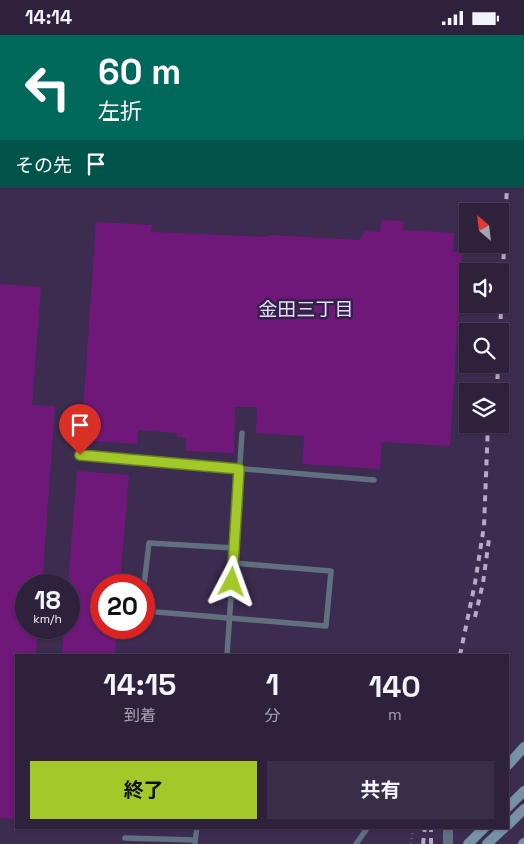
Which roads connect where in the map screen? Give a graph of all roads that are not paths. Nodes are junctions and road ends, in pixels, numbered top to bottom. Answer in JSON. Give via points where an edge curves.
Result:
{"nodes":[{"id":1,"x":242,"y":433,"type":"dead end"},
{"id":2,"x":80,"y":455,"type":"dead end"},
{"id":3,"x":239,"y":469,"type":"junction"},
{"id":4,"x":374,"y":480,"type":"dead end"},
{"id":5,"x":234,"y":548,"type":"junction"},
{"id":6,"x":233,"y":563,"type":"junction"},
{"id":7,"x":145,"y":574,"type":"edge"},
{"id":8,"x":155,"y":612,"type":"edge"},
{"id":9,"x":230,"y":618,"type":"junction"},
{"id":10,"x":227,"y":654,"type":"edge"},
{"id":11,"x":524,"y":747,"type":"edge"},
{"id":12,"x":509,"y":764,"type":"edge"},
{"id":13,"x":524,"y":791,"type":"edge"},
{"id":14,"x":509,"y":806,"type":"edge"},
{"id":15,"x":524,"y":809,"type":"edge"},
{"id":16,"x":509,"y":824,"type":"edge"},
{"id":17,"x":197,"y":829,"type":"edge"},
{"id":18,"x":367,"y":829,"type":"edge"},
{"id":19,"x":448,"y":829,"type":"edge"},
{"id":20,"x":484,"y":829,"type":"edge"},
{"id":21,"x":503,"y":829,"type":"edge"},
{"id":22,"x":125,"y":838,"type":"dead end"},
{"id":23,"x":195,"y":842,"type":"edge"},
{"id":24,"x":356,"y":844,"type":"edge"},
{"id":25,"x":448,"y":844,"type":"edge"},
{"id":26,"x":468,"y":844,"type":"edge"},
{"id":27,"x":487,"y":844,"type":"edge"}],
"edges":[{"from":1,"to":3,"type":"lane"},
{"from":2,"to":3,"type":"lane"},
{"from":3,"to":4,"type":"lane"},
{"from":3,"to":5,"type":"lane"},
{"from":5,"to":6,"type":"lane"},
{"from":5,"to":7,"type":"lane","via":[[149,543]]},
{"from":6,"to":9,"type":"lane"},
{"from":6,"to":9,"type":"lane","via":[[331,571],[326,626]]},
{"from":8,"to":9,"type":"lane"},
{"from":9,"to":10,"type":"lane"},
{"from":11,"to":12,"type":"main road"},
{"from":13,"to":14,"type":"main road"},
{"from":15,"to":16,"type":"main road"},
{"from":17,"to":23,"type":"lane"},
{"from":18,"to":24,"type":"lane"},
{"from":19,"to":25,"type":"street"},
{"from":20,"to":26,"type":"main road"},
{"from":21,"to":27,"type":"main road"},
{"from":22,"to":23,"type":"lane"}]}
